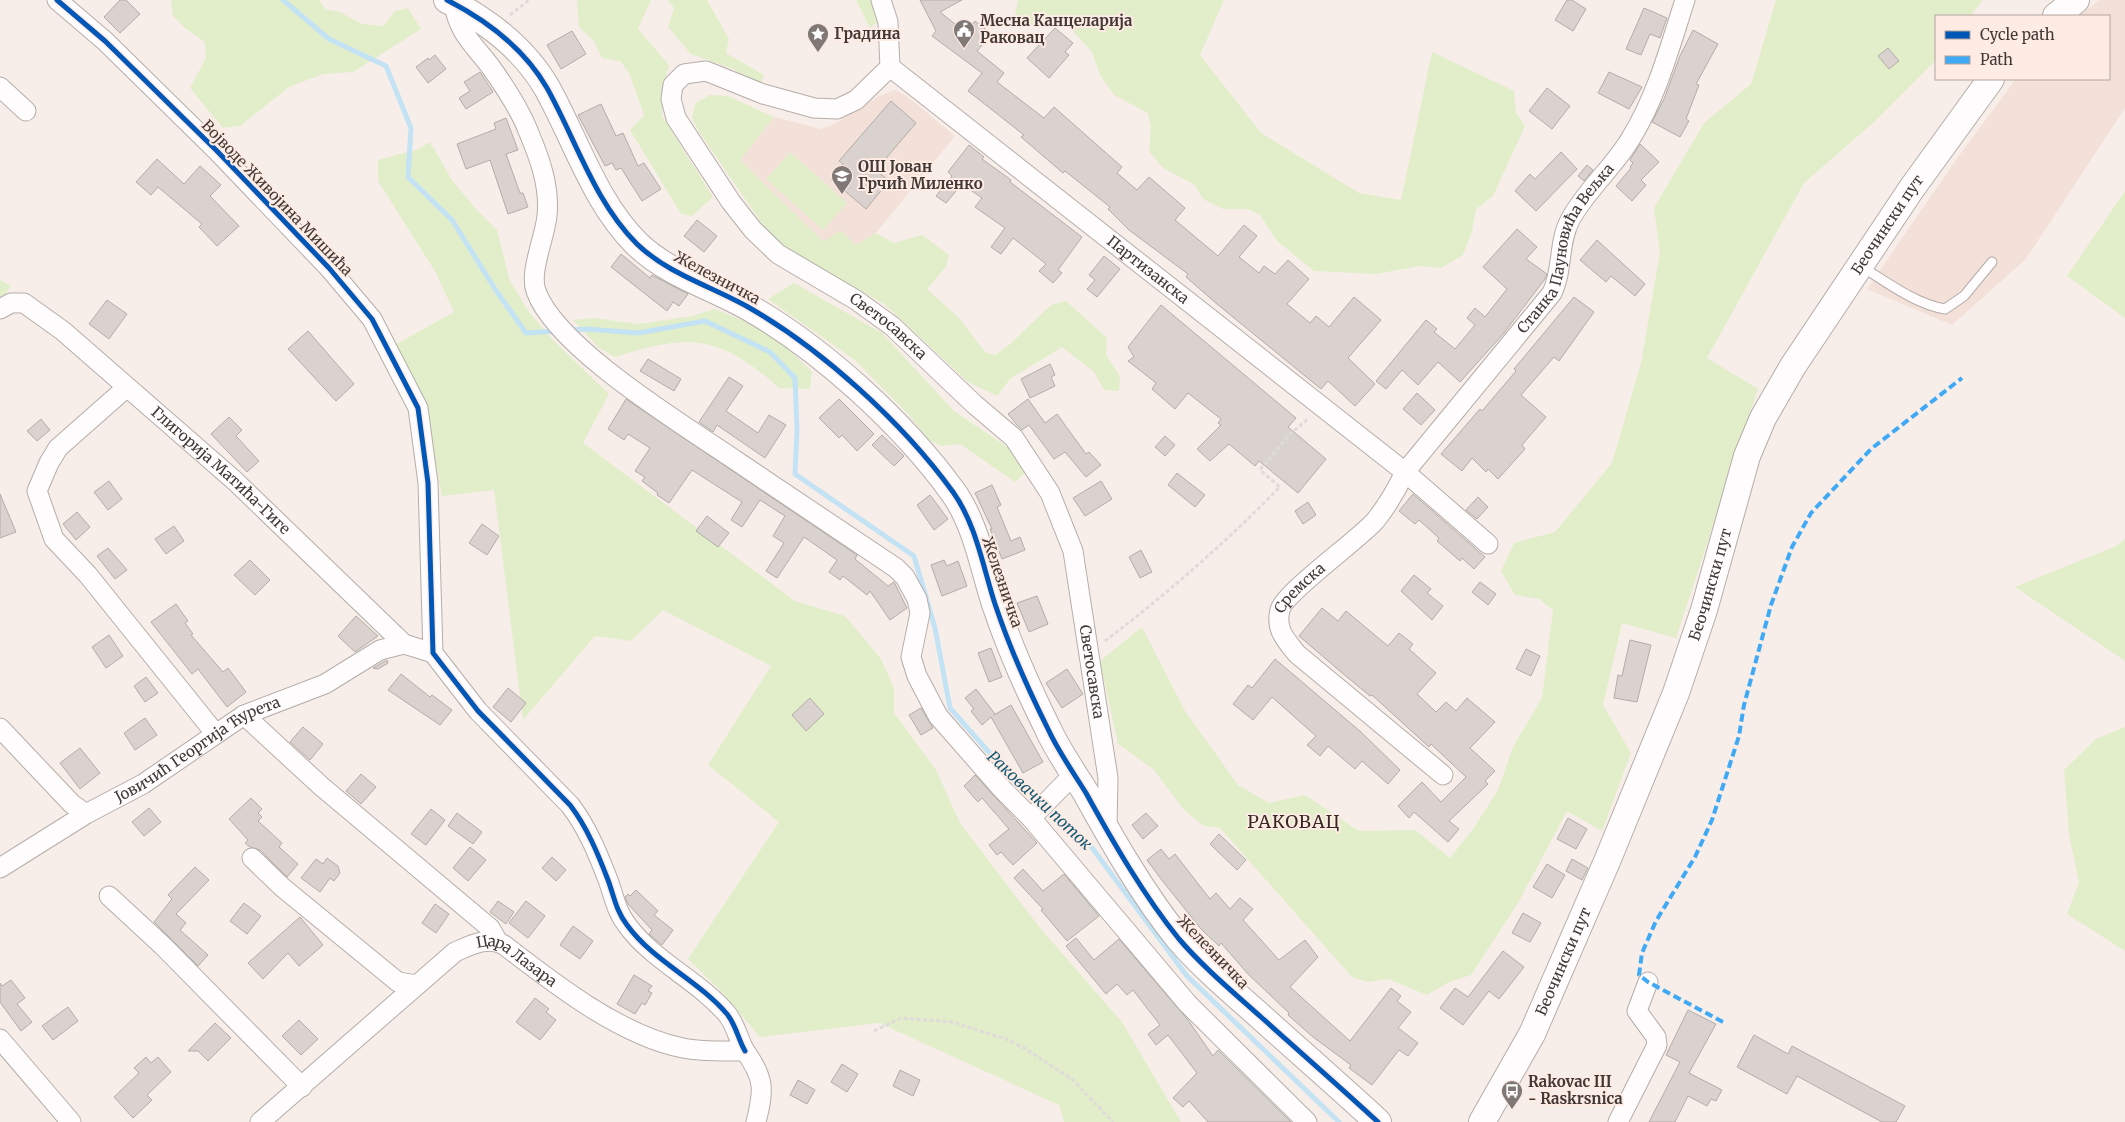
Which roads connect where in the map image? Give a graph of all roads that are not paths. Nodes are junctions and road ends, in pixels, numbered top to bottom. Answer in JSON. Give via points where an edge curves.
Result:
{"nodes":[{"id":1,"x":57,"y":0,"type":"edge"},
{"id":2,"x":881,"y":0,"type":"edge"},
{"id":3,"x":1685,"y":0,"type":"edge"},
{"id":4,"x":2076,"y":0,"type":"edge"},
{"id":5,"x":451,"y":2,"type":"edge"},
{"id":6,"x":2057,"y":15,"type":"edge"},
{"id":7,"x":890,"y":67,"type":"junction"},
{"id":8,"x":1990,"y":80,"type":"edge"},
{"id":9,"x":0,"y":87,"type":"edge"},
{"id":10,"x":26,"y":111,"type":"dead end"},
{"id":11,"x":1992,"y":262,"type":"dead end"},
{"id":12,"x":1861,"y":267,"type":"junction"},
{"id":13,"x":0,"y":309,"type":"edge"},
{"id":14,"x":126,"y":388,"type":"junction"},
{"id":15,"x":1405,"y":472,"type":"junction"},
{"id":16,"x":1488,"y":544,"type":"dead end"},
{"id":17,"x":404,"y":644,"type":"junction"},
{"id":18,"x":433,"y":653,"type":"junction"},
{"id":19,"x":244,"y":715,"type":"junction"},
{"id":20,"x":0,"y":728,"type":"edge"},
{"id":21,"x":215,"y":734,"type":"junction"},
{"id":22,"x":1074,"y":774,"type":"junction"},
{"id":23,"x":1443,"y":775,"type":"dead end"},
{"id":24,"x":86,"y":814,"type":"junction"},
{"id":25,"x":1031,"y":818,"type":"junction"},
{"id":26,"x":1107,"y":830,"type":"junction"},
{"id":27,"x":252,"y":858,"type":"dead end"},
{"id":28,"x":0,"y":868,"type":"edge"},
{"id":29,"x":109,"y":896,"type":"dead end"},
{"id":30,"x":498,"y":942,"type":"junction"},
{"id":31,"x":1648,"y":982,"type":"dead end"},
{"id":32,"x":417,"y":985,"type":"junction"},
{"id":33,"x":0,"y":1039,"type":"edge"},
{"id":34,"x":745,"y":1052,"type":"junction"},
{"id":35,"x":302,"y":1087,"type":"junction"},
{"id":36,"x":1378,"y":1121,"type":"edge"},
{"id":37,"x":71,"y":1122,"type":"edge"},
{"id":38,"x":260,"y":1122,"type":"edge"},
{"id":39,"x":756,"y":1122,"type":"edge"},
{"id":40,"x":1307,"y":1122,"type":"edge"},
{"id":41,"x":1482,"y":1122,"type":"edge"},
{"id":42,"x":1618,"y":1122,"type":"edge"}],
"edges":[{"from":1,"to":18,"type":"street","name":"Војводе Живојина Мишића","via":[[105,41],[217,151],[329,268],[372,319],[418,408],[428,483]]},
{"from":2,"to":7,"type":"street","via":[[888,29]]},
{"from":3,"to":15,"type":"street","name":"Станка Пауновића Вељка","via":[[1641,120],[1630,140],[1570,220],[1552,294]]},
{"from":4,"to":6,"type":"street"},
{"from":5,"to":22,"type":"street","name":"Железничка","via":[[496,30],[531,65],[546,86],[597,188],[638,245],[678,273],[747,306],[798,339],[874,403],[926,457],[956,496],[977,542],[996,607],[1023,673],[1049,732]]},
{"from":5,"to":25,"type":"street","name":"Железничка","via":[[459,26],[491,68],[529,131],[540,162],[547,196],[547,214],[533,280],[540,300],[591,359],[905,576],[918,599],[920,613],[912,657],[917,676],[938,716]]},
{"from":7,"to":15,"type":"street","name":"Партизанска"},
{"from":7,"to":26,"type":"street","name":"Светосавска","via":[[856,100],[837,109],[825,110],[763,94],[706,71],[684,74],[673,85],[671,99],[676,118],[753,230],[778,254],[856,300],[892,326],[1014,438],[1050,493],[1073,551],[1108,778]]},
{"from":8,"to":12,"type":"street","name":"Беочински пут","via":[[1918,180]]},
{"from":9,"to":10,"type":"street"},
{"from":11,"to":12,"type":"lane","via":[[1964,296],[1945,309],[1902,291]]},
{"from":12,"to":41,"type":"street","name":"Беочински пут","via":[[1793,366],[1763,418],[1745,464],[1704,610],[1676,693],[1532,1034]]},
{"from":13,"to":14,"type":"street","name":"Глигорија Матића-Гиге","via":[[11,303],[24,303],[64,331]]},
{"from":14,"to":17,"type":"street","name":"Глигорија Матића-Гиге","via":[[235,481]]},
{"from":14,"to":21,"type":"street","via":[[58,448],[37,491],[54,539],[88,575]]},
{"from":15,"to":16,"type":"street"},
{"from":15,"to":23,"type":"street","name":"Сремска","via":[[1375,520],[1284,600],[1278,622],[1281,634],[1297,654]]},
{"from":17,"to":18,"type":"street","name":"Глигорија Матића-Гиге"},
{"from":17,"to":19,"type":"street","name":"Јовичић Георгија Ћурета","via":[[380,650],[325,684]]},
{"from":18,"to":34,"type":"street","via":[[468,700],[583,822],[609,881],[617,910],[637,939],[727,1014]]},
{"from":19,"to":21,"type":"street","name":"Јовичић Георгија Ћурета"},
{"from":19,"to":30,"type":"street","via":[[321,786],[490,928]]},
{"from":20,"to":24,"type":"street","via":[[72,804]]},
{"from":21,"to":24,"type":"street","name":"Јовичић Георгија Ћурета","via":[[143,784]]},
{"from":22,"to":25,"type":"street"},
{"from":22,"to":26,"type":"street","name":"Железничка"},
{"from":24,"to":28,"type":"street","name":"Јовичић Георгија Ћурета"},
{"from":25,"to":40,"type":"street","name":"Железничка","via":[[1188,1004]]},
{"from":26,"to":36,"type":"street","name":"Железничка","via":[[1179,938],[1214,975]]},
{"from":27,"to":32,"type":"street","via":[[282,887],[398,982]]},
{"from":29,"to":35,"type":"street"},
{"from":30,"to":32,"type":"street","name":"Цара Лазара","via":[[473,943],[455,952]]},
{"from":30,"to":34,"type":"street","name":"Цара Лазара","via":[[538,972],[624,1026],[682,1048]]},
{"from":31,"to":42,"type":"street","via":[[1637,1011],[1656,1037],[1657,1045]]},
{"from":32,"to":35,"type":"street","name":"Цара Лазара"},
{"from":33,"to":37,"type":"street"},
{"from":34,"to":39,"type":"street","via":[[762,1085],[763,1095]]},
{"from":35,"to":38,"type":"street","name":"Цара Лазара"}]}
